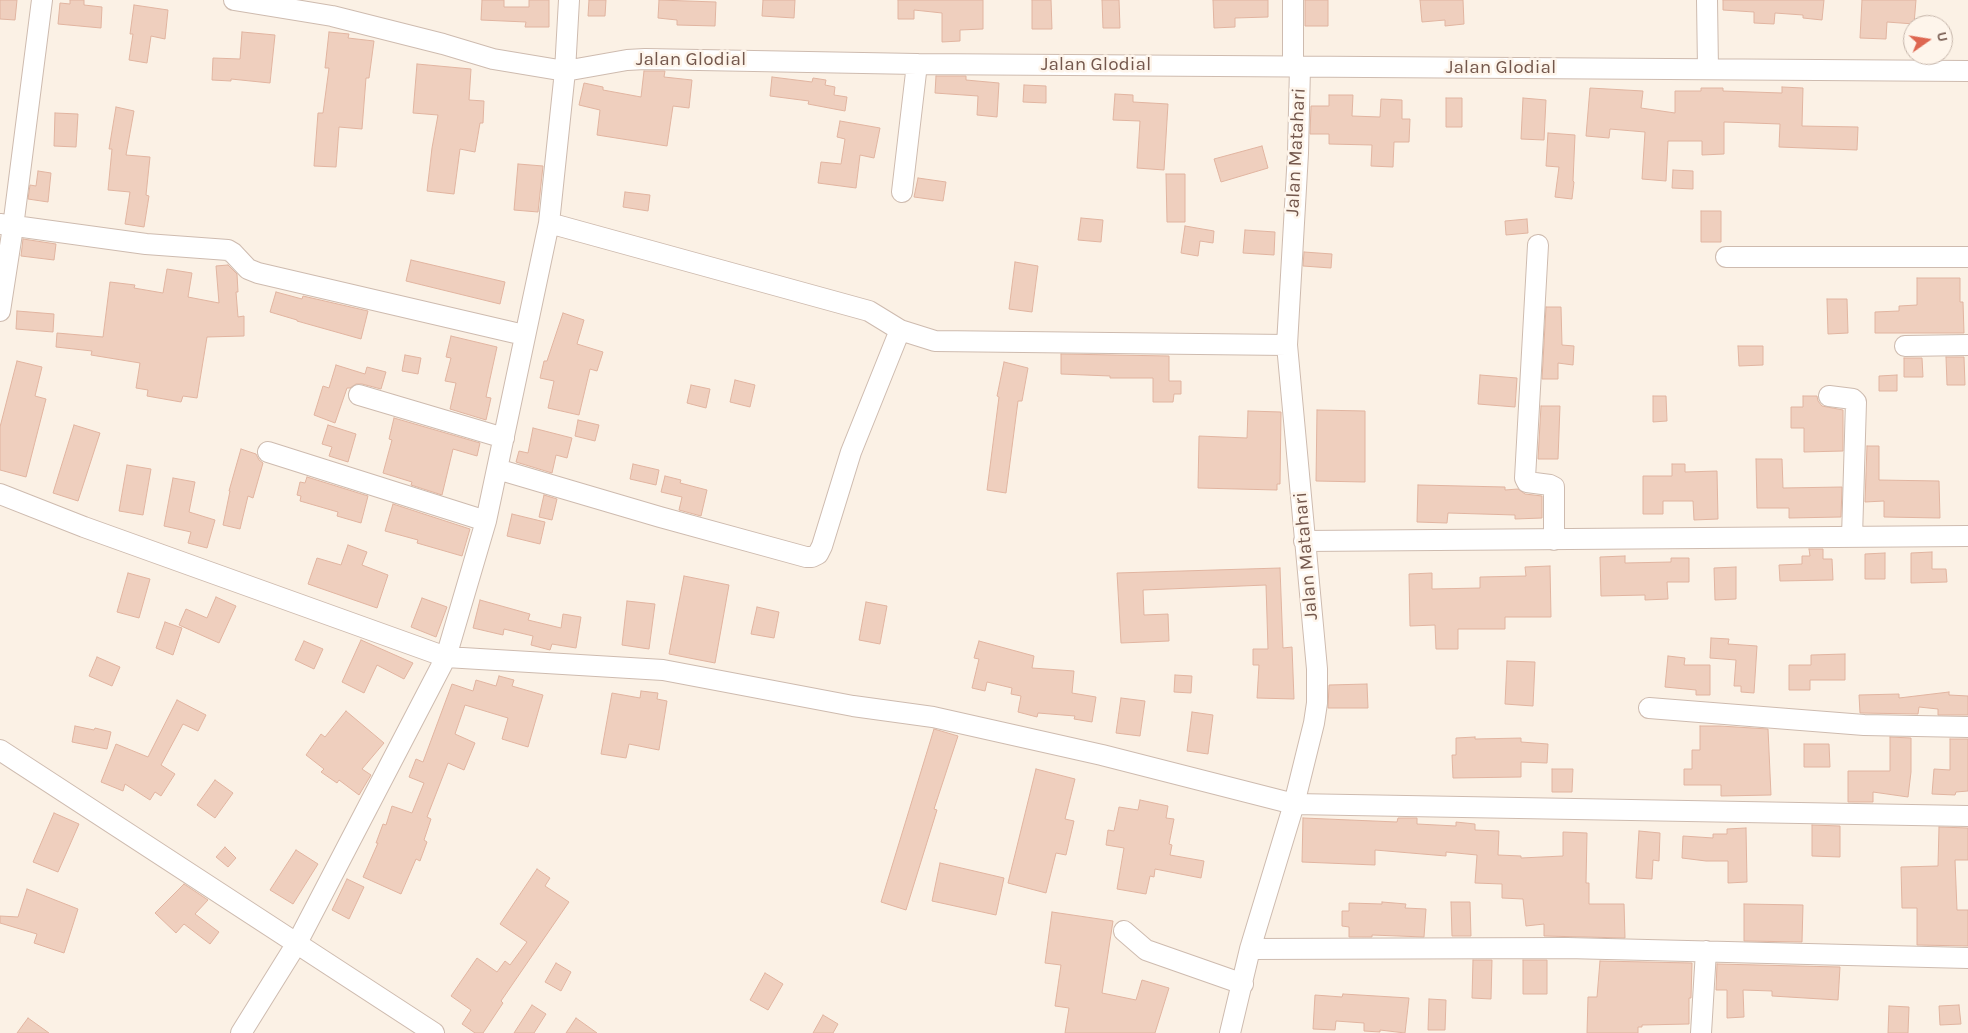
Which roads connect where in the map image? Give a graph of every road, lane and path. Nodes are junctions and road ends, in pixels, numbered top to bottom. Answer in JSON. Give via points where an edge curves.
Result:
{"nodes":[{"id":1,"x":42,"y":0,"type":"edge"},
{"id":2,"x":234,"y":0,"type":"edge"},
{"id":3,"x":569,"y":0,"type":"edge"},
{"id":4,"x":1292,"y":0,"type":"edge"},
{"id":5,"x":1707,"y":0,"type":"edge"},
{"id":6,"x":918,"y":64,"type":"junction"},
{"id":7,"x":1296,"y":67,"type":"junction"},
{"id":8,"x":1708,"y":69,"type":"junction"},
{"id":9,"x":565,"y":71,"type":"junction"},
{"id":10,"x":1968,"y":71,"type":"edge"},
{"id":11,"x":902,"y":192,"type":"dead end"},
{"id":12,"x":549,"y":223,"type":"junction"},
{"id":13,"x":7,"y":226,"type":"edge"},
{"id":14,"x":1538,"y":245,"type":"dead end"},
{"id":15,"x":1726,"y":257,"type":"dead end"},
{"id":16,"x":1968,"y":257,"type":"edge"},
{"id":17,"x":0,"y":311,"type":"edge"},
{"id":18,"x":900,"y":330,"type":"junction"},
{"id":19,"x":524,"y":335,"type":"junction"},
{"id":20,"x":1287,"y":345,"type":"junction"},
{"id":21,"x":1968,"y":345,"type":"edge"},
{"id":22,"x":1905,"y":346,"type":"dead end"},
{"id":23,"x":359,"y":395,"type":"dead end"},
{"id":24,"x":1829,"y":396,"type":"dead end"},
{"id":25,"x":504,"y":438,"type":"junction"},
{"id":26,"x":268,"y":452,"type":"dead end"},
{"id":27,"x":497,"y":468,"type":"junction"},
{"id":28,"x":0,"y":494,"type":"edge"},
{"id":29,"x":486,"y":521,"type":"junction"},
{"id":30,"x":1968,"y":536,"type":"edge"},
{"id":31,"x":1852,"y":537,"type":"junction"},
{"id":32,"x":1554,"y":540,"type":"junction"},
{"id":33,"x":1304,"y":541,"type":"junction"},
{"id":34,"x":446,"y":657,"type":"junction"},
{"id":35,"x":1649,"y":708,"type":"dead end"},
{"id":36,"x":1968,"y":727,"type":"edge"},
{"id":37,"x":0,"y":750,"type":"edge"},
{"id":38,"x":1294,"y":804,"type":"junction"},
{"id":39,"x":1968,"y":816,"type":"edge"},
{"id":40,"x":1124,"y":931,"type":"dead end"},
{"id":41,"x":297,"y":943,"type":"junction"},
{"id":42,"x":1250,"y":949,"type":"junction"},
{"id":43,"x":1706,"y":950,"type":"junction"},
{"id":44,"x":1968,"y":958,"type":"edge"},
{"id":45,"x":1243,"y":984,"type":"junction"},
{"id":46,"x":241,"y":1033,"type":"edge"},
{"id":47,"x":434,"y":1033,"type":"edge"},
{"id":48,"x":1230,"y":1033,"type":"edge"},
{"id":49,"x":1701,"y":1033,"type":"edge"}],
"edges":[{"from":1,"to":13,"type":"street"},
{"from":2,"to":9,"type":"street","name":"Jalan Glodial","via":[[332,16],[492,59]]},
{"from":3,"to":9,"type":"street"},
{"from":4,"to":7,"type":"street","name":"Jalan Matahari"},
{"from":5,"to":8,"type":"street"},
{"from":6,"to":7,"type":"street","name":"Jalan Glodial"},
{"from":6,"to":9,"type":"street","name":"Jalan Glodial","via":[[645,59]]},
{"from":6,"to":11,"type":"street"},
{"from":7,"to":8,"type":"street","name":"Jalan Glodial"},
{"from":7,"to":20,"type":"street","name":"Jalan Matahari","via":[[1298,153]]},
{"from":8,"to":10,"type":"street","name":"Jalan Glodial"},
{"from":9,"to":12,"type":"street"},
{"from":12,"to":18,"type":"street","via":[[869,311]]},
{"from":12,"to":19,"type":"street"},
{"from":13,"to":17,"type":"street"},
{"from":13,"to":19,"type":"street","via":[[146,244],[228,250],[248,269],[258,273]]},
{"from":14,"to":32,"type":"street","via":[[1525,478],[1527,482],[1554,487]]},
{"from":15,"to":16,"type":"street"},
{"from":18,"to":20,"type":"street","via":[[935,341]]},
{"from":18,"to":27,"type":"street","via":[[851,452],[822,546],[812,557],[660,517]]},
{"from":19,"to":25,"type":"street"},
{"from":20,"to":33,"type":"street","name":"Jalan Matahari"},
{"from":21,"to":22,"type":"street"},
{"from":23,"to":25,"type":"street"},
{"from":24,"to":31,"type":"street","via":[[1856,402]]},
{"from":25,"to":27,"type":"street"},
{"from":26,"to":29,"type":"street"},
{"from":27,"to":29,"type":"street"},
{"from":28,"to":34,"type":"street"},
{"from":29,"to":34,"type":"street"},
{"from":30,"to":31,"type":"street"},
{"from":31,"to":32,"type":"street"},
{"from":32,"to":33,"type":"street"},
{"from":33,"to":38,"type":"street","name":"Jalan Matahari","via":[[1317,703]]},
{"from":34,"to":38,"type":"street","via":[[663,670],[853,706],[933,717],[1102,755]]},
{"from":34,"to":41,"type":"street"},
{"from":35,"to":36,"type":"street","via":[[1864,724]]},
{"from":37,"to":41,"type":"street"},
{"from":38,"to":39,"type":"street"},
{"from":38,"to":42,"type":"street","name":"Jalan Matahari"},
{"from":40,"to":45,"type":"street","via":[[1146,950]]},
{"from":41,"to":46,"type":"street"},
{"from":41,"to":47,"type":"street"},
{"from":42,"to":43,"type":"street"},
{"from":42,"to":45,"type":"street","name":"Jalan Matahari"},
{"from":43,"to":44,"type":"street"},
{"from":43,"to":49,"type":"street"},
{"from":45,"to":48,"type":"street","name":"Jalan Matahari"}]}
